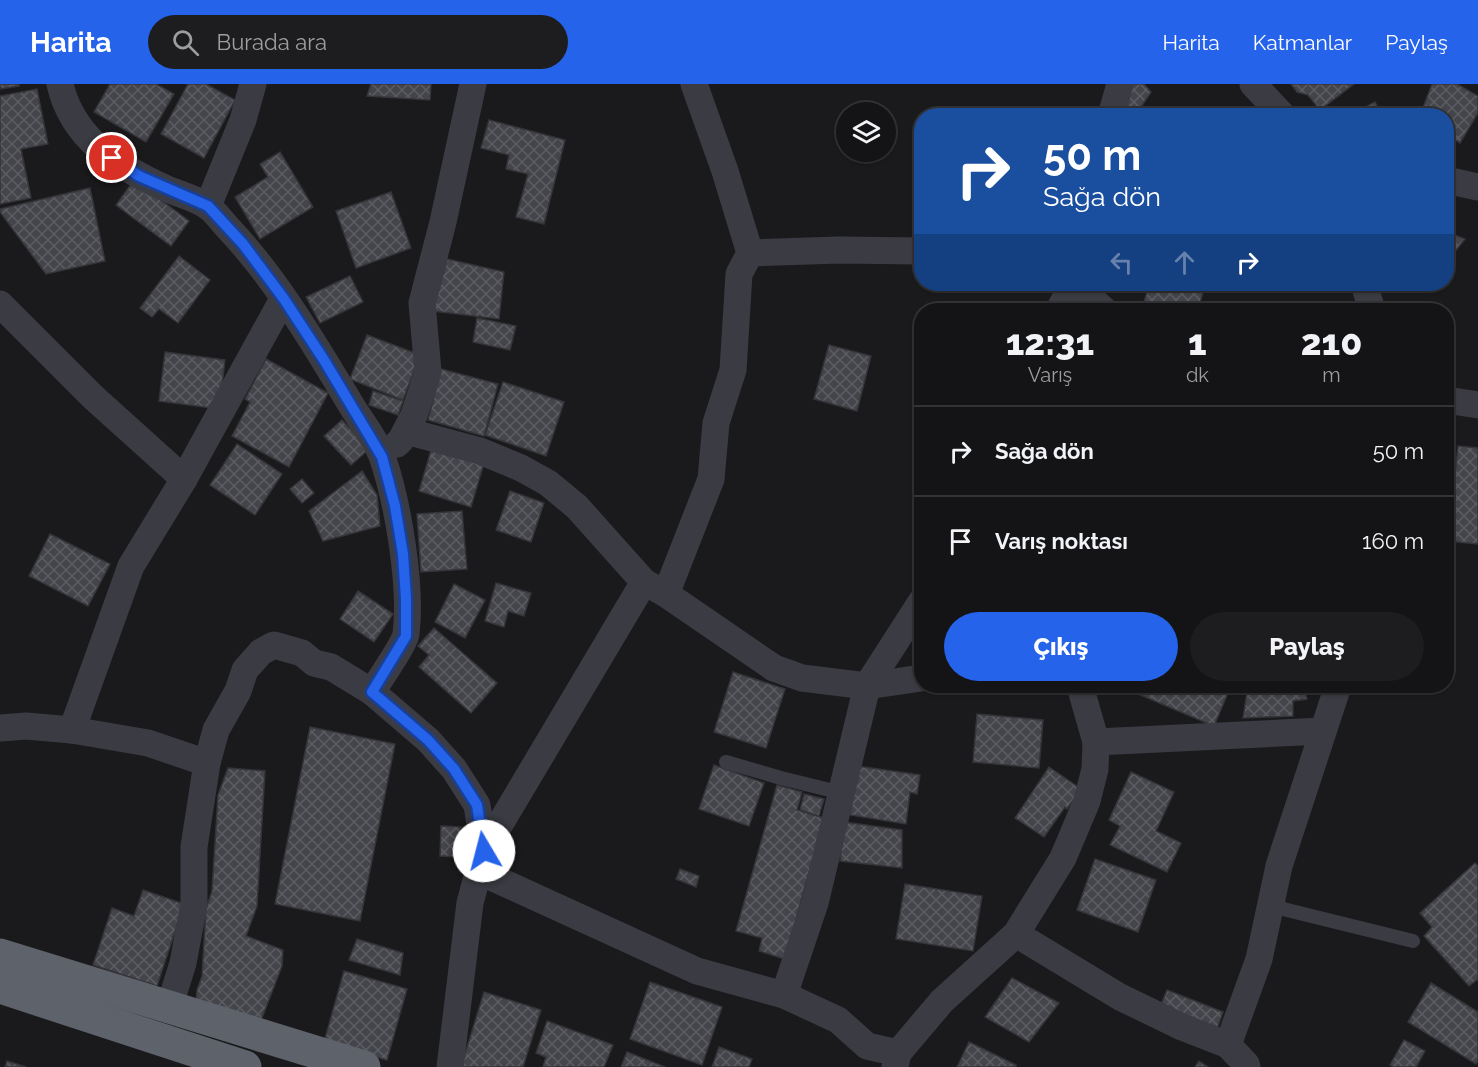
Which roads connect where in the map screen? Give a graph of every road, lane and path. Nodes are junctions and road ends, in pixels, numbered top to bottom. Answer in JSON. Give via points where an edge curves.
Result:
{"nodes":[{"id":1,"x":60,"y":84,"type":"edge"},
{"id":2,"x":253,"y":84,"type":"edge"},
{"id":3,"x":473,"y":84,"type":"edge"},
{"id":4,"x":694,"y":84,"type":"edge"},
{"id":5,"x":1120,"y":84,"type":"edge"},
{"id":6,"x":1253,"y":84,"type":"edge"},
{"id":7,"x":1113,"y":108,"type":"edge"},
{"id":8,"x":1276,"y":108,"type":"edge"},
{"id":9,"x":1454,"y":182,"type":"edge"},
{"id":10,"x":1478,"y":187,"type":"edge"},
{"id":11,"x":208,"y":206,"type":"junction"},
{"id":12,"x":914,"y":251,"type":"edge"},
{"id":13,"x":750,"y":254,"type":"junction"},
{"id":14,"x":1082,"y":291,"type":"edge"},
{"id":15,"x":284,"y":299,"type":"junction"},
{"id":16,"x":1096,"y":303,"type":"edge"},
{"id":17,"x":0,"y":304,"type":"edge"},
{"id":18,"x":1454,"y":401,"type":"edge"},
{"id":19,"x":1478,"y":405,"type":"edge"},
{"id":20,"x":406,"y":431,"type":"junction"},
{"id":21,"x":382,"y":457,"type":"junction"},
{"id":22,"x":184,"y":479,"type":"junction"},
{"id":23,"x":655,"y":588,"type":"junction"},
{"id":24,"x":914,"y":613,"type":"edge"},
{"id":25,"x":914,"y":679,"type":"edge"},
{"id":26,"x":867,"y":686,"type":"junction"},
{"id":27,"x":372,"y":692,"type":"junction"},
{"id":28,"x":1082,"y":693,"type":"edge"},
{"id":29,"x":1336,"y":693,"type":"edge"},
{"id":30,"x":0,"y":728,"type":"edge"},
{"id":31,"x":72,"y":730,"type":"junction"},
{"id":32,"x":1322,"y":731,"type":"junction"},
{"id":33,"x":1095,"y":742,"type":"junction"},
{"id":34,"x":726,"y":762,"type":"dead end"},
{"id":35,"x":207,"y":763,"type":"junction"},
{"id":36,"x":842,"y":793,"type":"junction"},
{"id":37,"x":481,"y":861,"type":"junction"},
{"id":38,"x":1271,"y":906,"type":"junction"},
{"id":39,"x":1016,"y":934,"type":"junction"},
{"id":40,"x":1413,"y":941,"type":"dead end"},
{"id":41,"x":0,"y":955,"type":"edge"},
{"id":42,"x":0,"y":987,"type":"edge"},
{"id":43,"x":783,"y":995,"type":"junction"},
{"id":44,"x":169,"y":1008,"type":"junction"},
{"id":45,"x":1228,"y":1045,"type":"junction"},
{"id":46,"x":897,"y":1060,"type":"edge"},
{"id":47,"x":246,"y":1067,"type":"edge"},
{"id":48,"x":364,"y":1067,"type":"edge"},
{"id":49,"x":450,"y":1067,"type":"edge"},
{"id":50,"x":1247,"y":1067,"type":"edge"}],
"edges":[{"from":1,"to":11,"type":"street","via":[[77,126],[98,149],[139,176]]},
{"from":2,"to":11,"type":"street","via":[[243,120]]},
{"from":3,"to":20,"type":"street","via":[[422,303],[428,372]]},
{"from":4,"to":13,"type":"street"},
{"from":5,"to":7,"type":"street"},
{"from":6,"to":8,"type":"street"},
{"from":9,"to":10,"type":"street"},
{"from":11,"to":15,"type":"street","via":[[243,244]]},
{"from":12,"to":13,"type":"street"},
{"from":13,"to":23,"type":"street","via":[[739,274],[733,370],[716,423],[711,479]]},
{"from":14,"to":16,"type":"street"},
{"from":15,"to":21,"type":"street"},
{"from":15,"to":22,"type":"street"},
{"from":17,"to":22,"type":"street","via":[[93,397]]},
{"from":18,"to":19,"type":"street"},
{"from":20,"to":21,"type":"street"},
{"from":20,"to":23,"type":"street","via":[[480,451],[548,483],[577,507]]},
{"from":21,"to":27,"type":"street","via":[[403,554],[406,636]]},
{"from":22,"to":31,"type":"street","via":[[131,566]]},
{"from":23,"to":26,"type":"street","via":[[774,669],[802,678]]},
{"from":23,"to":37,"type":"street"},
{"from":24,"to":26,"type":"street"},
{"from":25,"to":26,"type":"street"},
{"from":26,"to":36,"type":"street"},
{"from":27,"to":35,"type":"street","via":[[302,653],[274,645],[245,669],[238,691],[216,730]]},
{"from":27,"to":37,"type":"street","via":[[428,740],[454,769],[477,805]]},
{"from":28,"to":33,"type":"street"},
{"from":29,"to":32,"type":"street"},
{"from":30,"to":31,"type":"street"},
{"from":31,"to":35,"type":"street","via":[[148,743]]},
{"from":32,"to":33,"type":"street"},
{"from":32,"to":38,"type":"street","via":[[1279,866]]},
{"from":33,"to":39,"type":"street","via":[[1095,770],[1083,811],[1063,858]]},
{"from":34,"to":36,"type":"lane"},
{"from":35,"to":44,"type":"street","via":[[194,847],[194,904],[183,963]]},
{"from":36,"to":43,"type":"street","via":[[815,903]]},
{"from":37,"to":43,"type":"street","via":[[697,971]]},
{"from":37,"to":49,"type":"street","via":[[470,903]]},
{"from":38,"to":40,"type":"lane"},
{"from":38,"to":45,"type":"street","via":[[1260,959]]},
{"from":39,"to":45,"type":"street","via":[[1120,997]]},
{"from":39,"to":46,"type":"street","via":[[942,1001]]},
{"from":41,"to":44,"type":"highway"},
{"from":42,"to":47,"type":"highway"},
{"from":43,"to":46,"type":"street","via":[[838,1020],[867,1046]]},
{"from":44,"to":48,"type":"highway"},
{"from":45,"to":50,"type":"street"}]}
